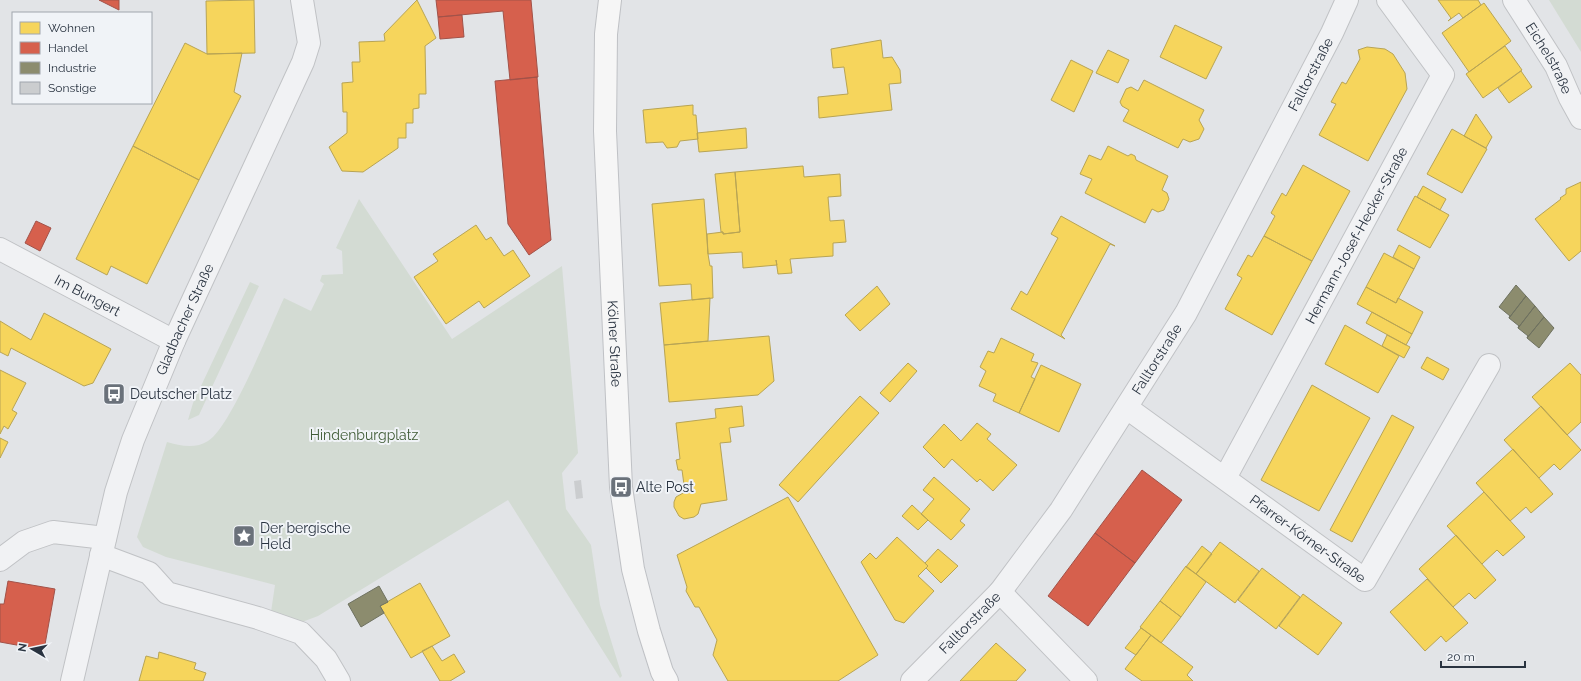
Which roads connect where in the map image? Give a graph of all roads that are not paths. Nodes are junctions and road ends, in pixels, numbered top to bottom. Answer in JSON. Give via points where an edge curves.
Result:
{"nodes":[{"id":1,"x":302,"y":0,"type":"edge"},
{"id":2,"x":610,"y":0,"type":"edge"},
{"id":3,"x":1347,"y":0,"type":"edge"},
{"id":4,"x":1388,"y":0,"type":"edge"},
{"id":5,"x":1514,"y":0,"type":"edge"},
{"id":6,"x":1581,"y":118,"type":"edge"},
{"id":7,"x":0,"y":249,"type":"edge"},
{"id":8,"x":174,"y":341,"type":"junction"},
{"id":9,"x":1490,"y":365,"type":"dead end"},
{"id":10,"x":1127,"y":408,"type":"junction"},
{"id":11,"x":1226,"y":478,"type":"junction"},
{"id":12,"x":103,"y":546,"type":"junction"},
{"id":13,"x":0,"y":560,"type":"edge"},
{"id":14,"x":1000,"y":592,"type":"junction"},
{"id":15,"x":664,"y":678,"type":"edge"},
{"id":16,"x":72,"y":681,"type":"edge"},
{"id":17,"x":339,"y":681,"type":"edge"},
{"id":18,"x":912,"y":681,"type":"edge"},
{"id":19,"x":1086,"y":681,"type":"edge"}],
"edges":[{"from":1,"to":8,"type":"street","name":"Gladbacher Straße","via":[[309,43],[304,62]]},
{"from":2,"to":15,"type":"main road","name":"Kölner Straße","via":[[606,34],[605,131],[621,487],[633,569]]},
{"from":3,"to":10,"type":"street","name":"Falltorstraße","via":[[1186,313]]},
{"from":4,"to":11,"type":"street","name":"Hermann-Josef-Hecker-Straße","via":[[1443,75]]},
{"from":5,"to":6,"type":"street","name":"Eichelstraße","via":[[1556,66]]},
{"from":7,"to":8,"type":"street","name":"Im Bungert"},
{"from":8,"to":12,"type":"street","name":"Gladbacher Straße","via":[[133,440],[116,492]]},
{"from":9,"to":11,"type":"street","name":"Pfarrer-Körner-Straße","via":[[1365,580]]},
{"from":10,"to":11,"type":"street","name":"Pfarrer-Körner-Straße"},
{"from":10,"to":14,"type":"street","name":"Falltorstraße","via":[[1061,510]]},
{"from":12,"to":13,"type":"street","via":[[53,532],[24,542]]},
{"from":12,"to":16,"type":"street","name":"Gladbacher Straße"},
{"from":12,"to":17,"type":"street","via":[[149,573],[167,593],[258,618],[301,633],[326,659]]},
{"from":14,"to":18,"type":"street","name":"Falltorstraße"},
{"from":14,"to":19,"type":"street"}]}
